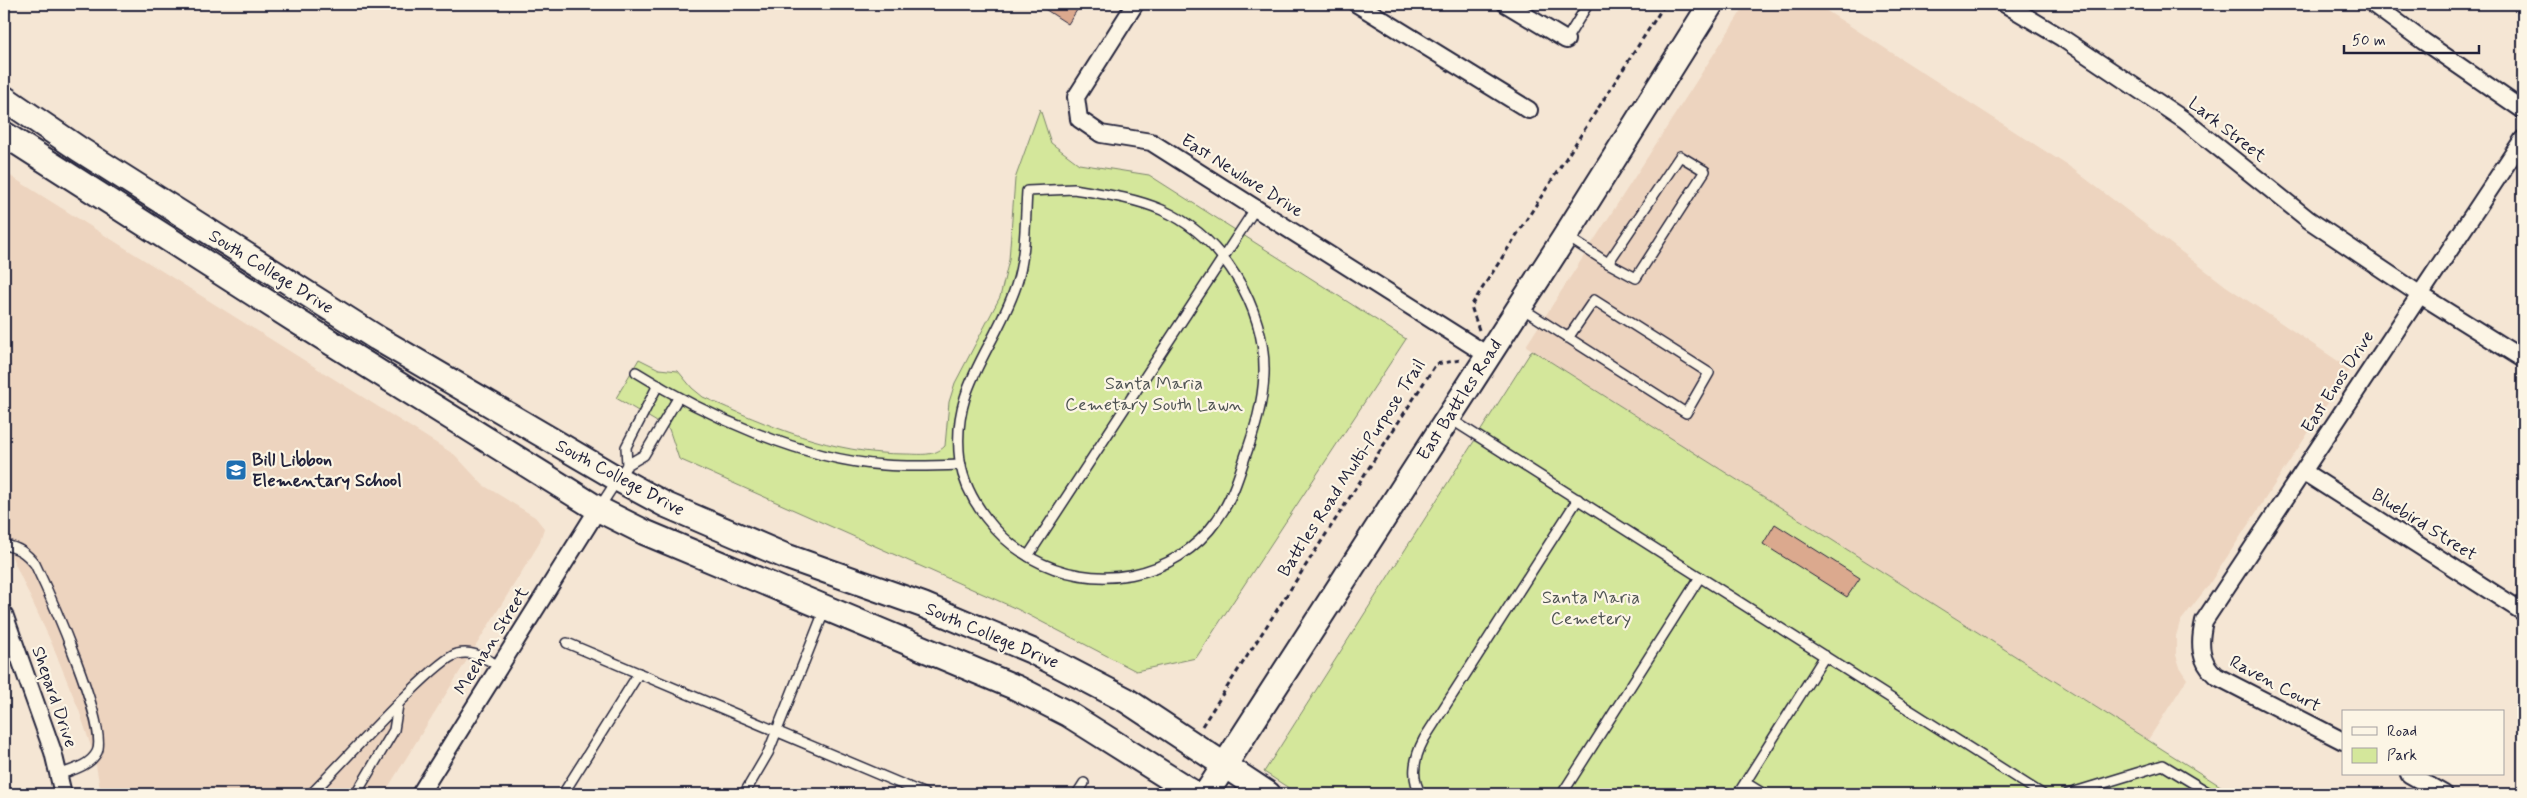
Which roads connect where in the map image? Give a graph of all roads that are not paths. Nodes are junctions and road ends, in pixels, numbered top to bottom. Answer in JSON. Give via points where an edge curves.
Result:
{"nodes":[{"id":1,"x":1135,"y":4,"type":"edge"},
{"id":2,"x":1357,"y":4,"type":"edge"},
{"id":3,"x":1506,"y":4,"type":"edge"},
{"id":4,"x":1588,"y":4,"type":"edge"},
{"id":5,"x":1711,"y":4,"type":"edge"},
{"id":6,"x":2005,"y":4,"type":"edge"},
{"id":7,"x":2373,"y":4,"type":"edge"},
{"id":8,"x":1566,"y":40,"type":"joint"},
{"id":9,"x":4,"y":98,"type":"edge"},
{"id":10,"x":1529,"y":110,"type":"dead end"},
{"id":11,"x":2523,"y":110,"type":"edge"},
{"id":12,"x":4,"y":134,"type":"edge"},
{"id":13,"x":2523,"y":139,"type":"edge"},
{"id":14,"x":1256,"y":209,"type":"junction"},
{"id":15,"x":1566,"y":235,"type":"junction"},
{"id":16,"x":1223,"y":257,"type":"junction"},
{"id":17,"x":1608,"y":263,"type":"junction"},
{"id":18,"x":2419,"y":294,"type":"junction"},
{"id":19,"x":1520,"y":307,"type":"junction"},
{"id":20,"x":1568,"y":338,"type":"junction"},
{"id":21,"x":1489,"y":356,"type":"junction"},
{"id":22,"x":2523,"y":359,"type":"edge"},
{"id":23,"x":636,"y":372,"type":"dead end"},
{"id":24,"x":658,"y":385,"type":"junction"},
{"id":25,"x":678,"y":398,"type":"junction"},
{"id":26,"x":1449,"y":418,"type":"junction"},
{"id":27,"x":961,"y":465,"type":"junction"},
{"id":28,"x":623,"y":472,"type":"junction"},
{"id":29,"x":2304,"y":472,"type":"junction"},
{"id":30,"x":1578,"y":499,"type":"junction"},
{"id":31,"x":598,"y":509,"type":"junction"},
{"id":32,"x":4,"y":544,"type":"edge"},
{"id":33,"x":1028,"y":556,"type":"junction"},
{"id":34,"x":1700,"y":577,"type":"junction"},
{"id":35,"x":826,"y":608,"type":"junction"},
{"id":36,"x":2523,"y":612,"type":"edge"},
{"id":37,"x":4,"y":614,"type":"edge"},
{"id":38,"x":567,"y":643,"type":"dead end"},
{"id":39,"x":2201,"y":651,"type":"joint"},
{"id":40,"x":1825,"y":656,"type":"junction"},
{"id":41,"x":500,"y":666,"type":"junction"},
{"id":42,"x":639,"y":673,"type":"junction"},
{"id":43,"x":398,"y":705,"type":"junction"},
{"id":44,"x":775,"y":730,"type":"junction"},
{"id":45,"x":2342,"y":740,"type":"edge"},
{"id":46,"x":1225,"y":766,"type":"junction"},
{"id":47,"x":58,"y":775,"type":"junction"},
{"id":48,"x":2412,"y":776,"type":"edge"},
{"id":49,"x":1084,"y":783,"type":"dead end"},
{"id":50,"x":1746,"y":783,"type":"junction"},
{"id":51,"x":918,"y":793,"type":"edge"},
{"id":52,"x":63,"y":794,"type":"edge"},
{"id":53,"x":311,"y":794,"type":"edge"},
{"id":54,"x":356,"y":794,"type":"edge"},
{"id":55,"x":420,"y":794,"type":"edge"},
{"id":56,"x":563,"y":794,"type":"edge"},
{"id":57,"x":744,"y":794,"type":"edge"},
{"id":58,"x":1077,"y":794,"type":"edge"},
{"id":59,"x":1195,"y":794,"type":"edge"},
{"id":60,"x":1206,"y":794,"type":"edge"},
{"id":61,"x":1268,"y":794,"type":"edge"},
{"id":62,"x":1422,"y":794,"type":"edge"},
{"id":63,"x":1562,"y":794,"type":"edge"},
{"id":64,"x":1738,"y":794,"type":"edge"},
{"id":65,"x":1764,"y":794,"type":"edge"},
{"id":66,"x":2042,"y":794,"type":"edge"},
{"id":67,"x":2068,"y":794,"type":"edge"},
{"id":68,"x":2211,"y":794,"type":"edge"},
{"id":69,"x":2444,"y":794,"type":"edge"}],
"edges":[{"from":1,"to":14,"type":"street","name":"East Newlove Drive","via":[[1076,97],[1079,119],[1101,134],[1150,142]]},
{"from":2,"to":10,"type":"street"},
{"from":3,"to":8,"type":"street"},
{"from":4,"to":8,"type":"lane"},
{"from":5,"to":15,"type":"street","name":"East Battles Road"},
{"from":6,"to":18,"type":"street","name":"Lark Street","via":[[2184,120],[2309,220]]},
{"from":7,"to":11,"type":"street"},
{"from":9,"to":28,"type":"street","name":"South College Drive","via":[[94,159],[377,338]]},
{"from":12,"to":31,"type":"street","name":"South College Drive"},
{"from":13,"to":18,"type":"street","name":"East Enos Drive"},
{"from":14,"to":16,"type":"lane"},
{"from":14,"to":21,"type":"street","name":"East Newlove Drive"},
{"from":15,"to":17,"type":"lane"},
{"from":15,"to":19,"type":"street","name":"East Battles Road"},
{"from":16,"to":27,"type":"lane","via":[[1194,230],[1164,211],[1130,198],[1074,189],[1027,191],[1023,254],[1017,283],[962,403],[958,434]]},
{"from":16,"to":33,"type":"lane"},
{"from":16,"to":33,"type":"lane","via":[[1252,306],[1261,334],[1264,373],[1259,418],[1234,491],[1217,520],[1191,549],[1163,566],[1132,575],[1073,576]]},
{"from":17,"to":17,"type":"lane","via":[[1636,278],[1705,171],[1680,156]]},
{"from":18,"to":22,"type":"street","name":"Lark Street"},
{"from":18,"to":29,"type":"street","name":"East Enos Drive"},
{"from":19,"to":20,"type":"lane"},
{"from":19,"to":21,"type":"street","name":"East Battles Road"},
{"from":20,"to":20,"type":"lane","via":[[1686,413],[1709,373],[1594,300]]},
{"from":21,"to":26,"type":"street","name":"East Battles Road"},
{"from":23,"to":24,"type":"lane"},
{"from":24,"to":25,"type":"lane"},
{"from":24,"to":28,"type":"lane","via":[[626,447]]},
{"from":25,"to":27,"type":"lane","via":[[811,452],[883,465]]},
{"from":25,"to":28,"type":"lane","via":[[644,455]]},
{"from":26,"to":30,"type":"lane"},
{"from":26,"to":46,"type":"street","name":"East Battles Road"},
{"from":27,"to":33,"type":"lane","via":[[971,493],[986,517],[1005,539]]},
{"from":28,"to":31,"type":"lane"},
{"from":28,"to":46,"type":"street","name":"South College Drive","via":[[666,505],[785,556],[923,605],[1032,651],[1126,700]]},
{"from":29,"to":36,"type":"street","name":"Bluebird Street"},
{"from":29,"to":39,"type":"street","name":"East Enos Drive","via":[[2204,621]]},
{"from":30,"to":34,"type":"lane"},
{"from":30,"to":62,"type":"lane","via":[[1424,739],[1416,755],[1415,775]]},
{"from":31,"to":35,"type":"street","name":"South College Drive","via":[[644,532]]},
{"from":31,"to":41,"type":"street","name":"Meehan Street"},
{"from":32,"to":47,"type":"lane","via":[[27,553],[35,564],[68,641],[100,741],[88,763]]},
{"from":34,"to":40,"type":"lane"},
{"from":34,"to":63,"type":"lane"},
{"from":35,"to":44,"type":"lane"},
{"from":35,"to":59,"type":"street","name":"South College Drive","via":[[1017,688],[1068,714]]},
{"from":37,"to":47,"type":"street","name":"Shepard Drive","via":[[53,752]]},
{"from":38,"to":42,"type":"lane"},
{"from":39,"to":45,"type":"street","name":"Raven Court","via":[[2206,667],[2216,676]]},
{"from":40,"to":50,"type":"lane"},
{"from":40,"to":66,"type":"lane"},
{"from":41,"to":43,"type":"lane","via":[[473,652],[455,655],[424,678]]},
{"from":41,"to":55,"type":"street","name":"Meehan Street"},
{"from":42,"to":44,"type":"lane"},
{"from":42,"to":56,"type":"lane"},
{"from":43,"to":53,"type":"lane"},
{"from":43,"to":54,"type":"lane","via":[[394,730]]},
{"from":44,"to":51,"type":"lane"},
{"from":44,"to":57,"type":"lane","via":[[768,753]]},
{"from":46,"to":60,"type":"street","name":"East Battles Road"},
{"from":46,"to":61,"type":"street","name":"South College Drive"},
{"from":47,"to":52,"type":"street","name":"Shepard Drive"},
{"from":48,"to":69,"type":"street"},
{"from":49,"to":58,"type":"lane"},
{"from":50,"to":64,"type":"lane"},
{"from":50,"to":65,"type":"lane"},
{"from":67,"to":68,"type":"lane","via":[[2163,765]]}]}
